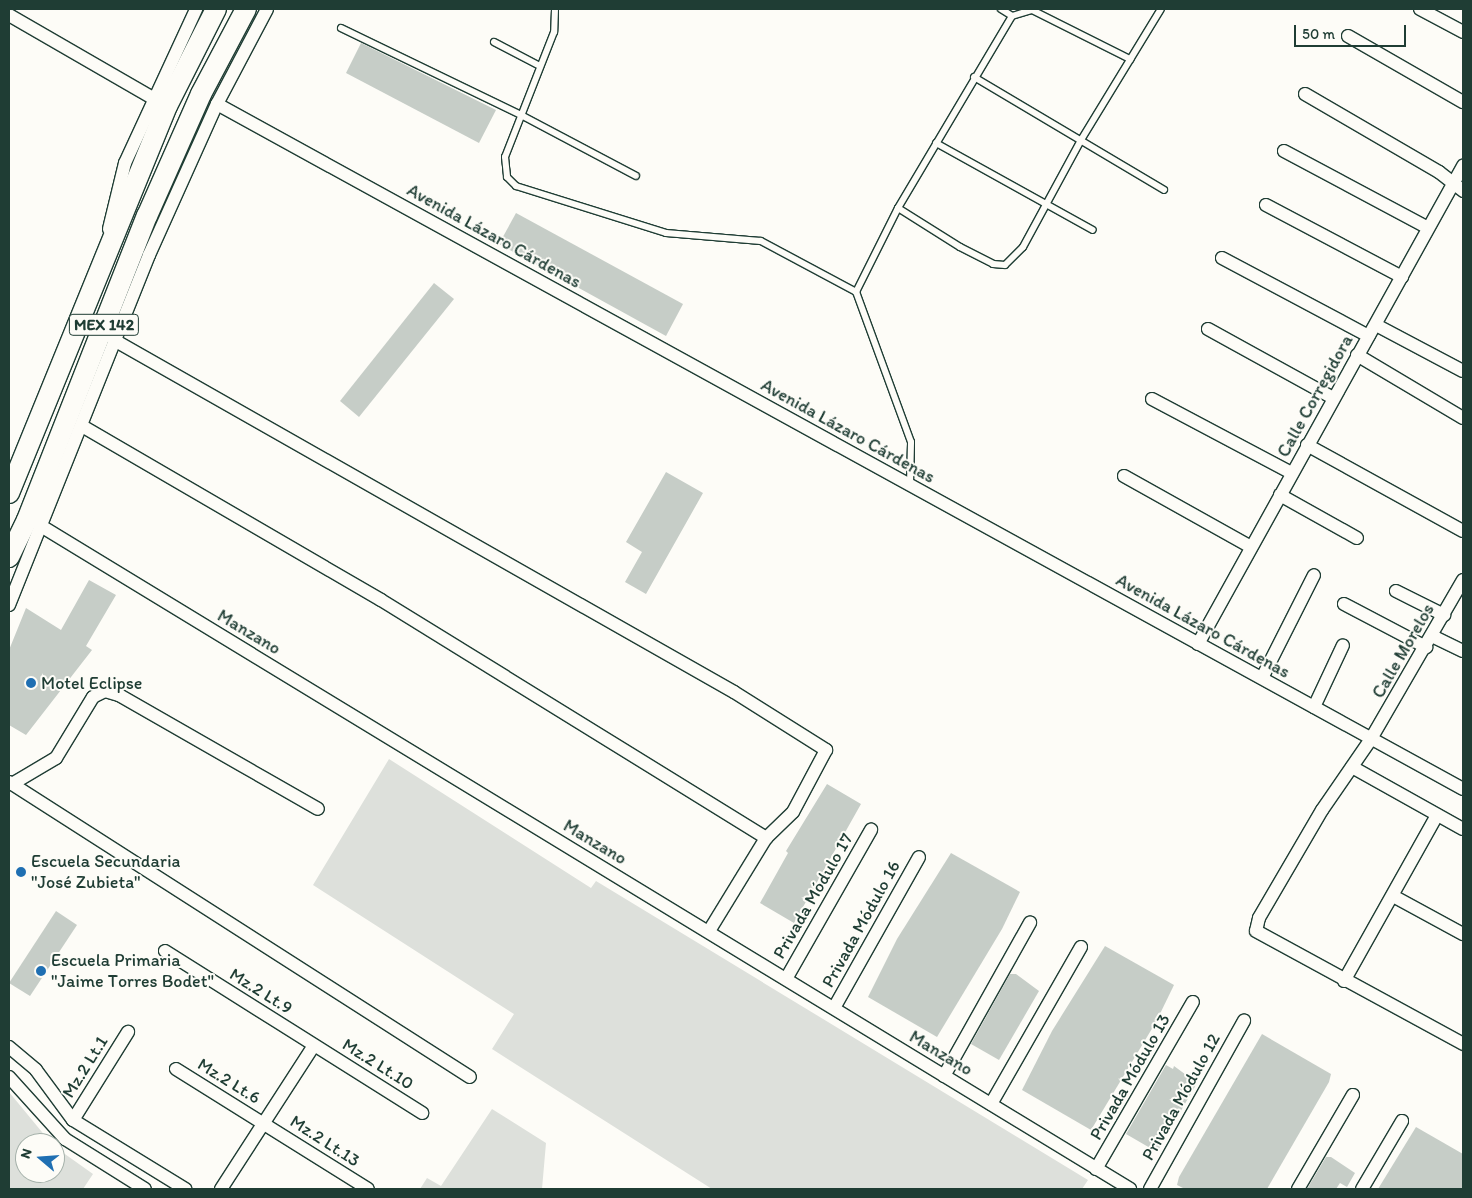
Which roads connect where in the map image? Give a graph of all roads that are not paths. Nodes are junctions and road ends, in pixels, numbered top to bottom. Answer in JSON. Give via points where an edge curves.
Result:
{"nodes":[{"id":1,"x":196,"y":9,"type":"edge"},
{"id":2,"x":216,"y":9,"type":"edge"},
{"id":3,"x":246,"y":9,"type":"edge"},
{"id":4,"x":267,"y":9,"type":"edge"},
{"id":5,"x":555,"y":9,"type":"edge"},
{"id":6,"x":1001,"y":9,"type":"edge"},
{"id":7,"x":1161,"y":9,"type":"edge"},
{"id":8,"x":1420,"y":9,"type":"edge"},
{"id":9,"x":9,"y":15,"type":"edge"},
{"id":10,"x":1012,"y":16,"type":"junction"},
{"id":11,"x":341,"y":28,"type":"dead end"},
{"id":12,"x":1463,"y":32,"type":"edge"},
{"id":13,"x":1348,"y":36,"type":"dead end"},
{"id":14,"x":494,"y":42,"type":"dead end"},
{"id":15,"x":1130,"y":59,"type":"junction"},
{"id":16,"x":540,"y":66,"type":"junction"},
{"id":17,"x":974,"y":77,"type":"junction"},
{"id":18,"x":1305,"y":94,"type":"dead end"},
{"id":19,"x":160,"y":102,"type":"junction"},
{"id":20,"x":1463,"y":102,"type":"edge"},
{"id":21,"x":217,"y":104,"type":"junction"},
{"id":22,"x":521,"y":115,"type":"junction"},
{"id":23,"x":1081,"y":140,"type":"junction"},
{"id":24,"x":936,"y":143,"type":"junction"},
{"id":25,"x":1284,"y":151,"type":"dead end"},
{"id":26,"x":1463,"y":166,"type":"edge"},
{"id":27,"x":636,"y":176,"type":"dead end"},
{"id":28,"x":1458,"y":188,"type":"edge"},
{"id":29,"x":1164,"y":190,"type":"dead end"},
{"id":30,"x":1266,"y":205,"type":"dead end"},
{"id":31,"x":1046,"y":206,"type":"junction"},
{"id":32,"x":898,"y":208,"type":"junction"},
{"id":33,"x":1428,"y":228,"type":"junction"},
{"id":34,"x":1093,"y":230,"type":"dead end"},
{"id":35,"x":1222,"y":258,"type":"dead end"},
{"id":36,"x":1402,"y":277,"type":"junction"},
{"id":37,"x":856,"y":292,"type":"junction"},
{"id":38,"x":1376,"y":325,"type":"junction"},
{"id":39,"x":1208,"y":329,"type":"dead end"},
{"id":40,"x":1368,"y":336,"type":"junction"},
{"id":41,"x":114,"y":340,"type":"junction"},
{"id":42,"x":1357,"y":355,"type":"junction"},
{"id":43,"x":1463,"y":371,"type":"edge"},
{"id":44,"x":1333,"y":398,"type":"junction"},
{"id":45,"x":1152,"y":399,"type":"dead end"},
{"id":46,"x":1463,"y":418,"type":"edge"},
{"id":47,"x":82,"y":426,"type":"junction"},
{"id":48,"x":1307,"y":445,"type":"junction"},
{"id":49,"x":14,"y":466,"type":"edge"},
{"id":50,"x":1292,"y":473,"type":"junction"},
{"id":51,"x":1124,"y":476,"type":"dead end"},
{"id":52,"x":910,"y":486,"type":"junction"},
{"id":53,"x":9,"y":493,"type":"edge"},
{"id":54,"x":1280,"y":495,"type":"junction"},
{"id":55,"x":41,"y":526,"type":"junction"},
{"id":56,"x":1463,"y":531,"type":"edge"},
{"id":57,"x":1357,"y":538,"type":"dead end"},
{"id":58,"x":1252,"y":547,"type":"junction"},
{"id":59,"x":9,"y":558,"type":"edge"},
{"id":60,"x":1314,"y":575,"type":"dead end"},
{"id":61,"x":1463,"y":580,"type":"edge"},
{"id":62,"x":1396,"y":591,"type":"dead end"},
{"id":63,"x":1458,"y":600,"type":"edge"},
{"id":64,"x":1344,"y":604,"type":"dead end"},
{"id":65,"x":9,"y":605,"type":"edge"},
{"id":66,"x":1444,"y":615,"type":"junction"},
{"id":67,"x":1429,"y":641,"type":"junction"},
{"id":68,"x":1198,"y":644,"type":"junction"},
{"id":69,"x":1343,"y":645,"type":"dead end"},
{"id":70,"x":1463,"y":651,"type":"edge"},
{"id":71,"x":1262,"y":678,"type":"junction"},
{"id":72,"x":1314,"y":707,"type":"junction"},
{"id":73,"x":1372,"y":739,"type":"junction"},
{"id":74,"x":1352,"y":768,"type":"junction"},
{"id":75,"x":11,"y":783,"type":"edge"},
{"id":76,"x":1463,"y":789,"type":"edge"},
{"id":77,"x":318,"y":810,"type":"dead end"},
{"id":78,"x":1437,"y":815,"type":"junction"},
{"id":79,"x":1463,"y":829,"type":"edge"},
{"id":80,"x":871,"y":830,"type":"dead end"},
{"id":81,"x":766,"y":838,"type":"junction"},
{"id":82,"x":919,"y":857,"type":"dead end"},
{"id":83,"x":1393,"y":896,"type":"junction"},
{"id":84,"x":1030,"y":924,"type":"dead end"},
{"id":85,"x":709,"y":931,"type":"junction"},
{"id":86,"x":1463,"y":934,"type":"edge"},
{"id":87,"x":1081,"y":947,"type":"dead end"},
{"id":88,"x":164,"y":951,"type":"dead end"},
{"id":89,"x":786,"y":979,"type":"junction"},
{"id":90,"x":1344,"y":981,"type":"junction"},
{"id":91,"x":1193,"y":1002,"type":"dead end"},
{"id":92,"x":834,"y":1008,"type":"junction"},
{"id":93,"x":1244,"y":1021,"type":"dead end"},
{"id":94,"x":128,"y":1032,"type":"dead end"},
{"id":95,"x":1463,"y":1044,"type":"edge"},
{"id":96,"x":314,"y":1045,"type":"junction"},
{"id":97,"x":9,"y":1047,"type":"edge"},
{"id":98,"x":176,"y":1069,"type":"dead end"},
{"id":99,"x":944,"y":1076,"type":"junction"},
{"id":100,"x":9,"y":1077,"type":"edge"},
{"id":101,"x":470,"y":1077,"type":"dead end"},
{"id":102,"x":1353,"y":1095,"type":"dead end"},
{"id":103,"x":991,"y":1104,"type":"junction"},
{"id":104,"x":422,"y":1113,"type":"dead end"},
{"id":105,"x":73,"y":1120,"type":"junction"},
{"id":106,"x":1402,"y":1121,"type":"dead end"},
{"id":107,"x":264,"y":1122,"type":"junction"},
{"id":108,"x":1096,"y":1169,"type":"junction"},
{"id":109,"x":145,"y":1189,"type":"edge"},
{"id":110,"x":185,"y":1189,"type":"edge"},
{"id":111,"x":221,"y":1189,"type":"edge"},
{"id":112,"x":368,"y":1189,"type":"edge"},
{"id":113,"x":1130,"y":1189,"type":"edge"},
{"id":114,"x":1150,"y":1189,"type":"edge"},
{"id":115,"x":1298,"y":1189,"type":"edge"},
{"id":116,"x":1362,"y":1189,"type":"edge"}],
"edges":[{"from":1,"to":19,"type":"street"},
{"from":2,"to":19,"type":"highway","number":"MEX 142"},
{"from":3,"to":59,"type":"highway","number":"MEX 142","via":[[201,94],[147,216]]},
{"from":4,"to":21,"type":"street"},
{"from":5,"to":16,"type":"lane","via":[[554,32]]},
{"from":6,"to":10,"type":"lane"},
{"from":7,"to":15,"type":"lane"},
{"from":8,"to":12,"type":"street"},
{"from":9,"to":19,"type":"street"},
{"from":10,"to":15,"type":"lane","via":[[1032,10]]},
{"from":10,"to":17,"type":"lane"},
{"from":11,"to":22,"type":"lane"},
{"from":13,"to":20,"type":"street"},
{"from":14,"to":16,"type":"lane"},
{"from":15,"to":23,"type":"lane"},
{"from":16,"to":22,"type":"lane"},
{"from":17,"to":23,"type":"lane"},
{"from":17,"to":24,"type":"lane"},
{"from":18,"to":28,"type":"street","via":[[1439,172]]},
{"from":19,"to":49,"type":"highway","number":"MEX 142","via":[[93,290]]},
{"from":21,"to":41,"type":"street"},
{"from":21,"to":52,"type":"street","name":"Avenida Lázaro Cárdenas"},
{"from":22,"to":27,"type":"lane"},
{"from":22,"to":37,"type":"lane","via":[[505,157],[507,177],[516,186],[666,233],[761,242]]},
{"from":23,"to":29,"type":"lane"},
{"from":23,"to":31,"type":"lane"},
{"from":24,"to":31,"type":"lane"},
{"from":24,"to":32,"type":"lane"},
{"from":25,"to":33,"type":"street"},
{"from":26,"to":28,"type":"street","name":"Calle Corregidora"},
{"from":28,"to":33,"type":"street","name":"Calle Corregidora"},
{"from":30,"to":36,"type":"street"},
{"from":31,"to":32,"type":"lane","via":[[1023,247],[1004,265],[993,264],[960,247]]},
{"from":31,"to":34,"type":"lane"},
{"from":32,"to":37,"type":"lane"},
{"from":33,"to":36,"type":"street","name":"Calle Corregidora"},
{"from":35,"to":40,"type":"street"},
{"from":36,"to":38,"type":"street","name":"Calle Corregidora"},
{"from":37,"to":52,"type":"lane","via":[[911,442]]},
{"from":38,"to":40,"type":"street","name":"Calle Corregidora"},
{"from":38,"to":43,"type":"street"},
{"from":39,"to":44,"type":"street"},
{"from":40,"to":42,"type":"street","name":"Calle Corregidora"},
{"from":41,"to":47,"type":"street"},
{"from":41,"to":81,"type":"street","via":[[818,742],[826,750],[823,758],[793,812]]},
{"from":42,"to":44,"type":"street","name":"Calle Corregidora"},
{"from":42,"to":46,"type":"street"},
{"from":44,"to":48,"type":"street","name":"Calle Corregidora"},
{"from":45,"to":50,"type":"street"},
{"from":47,"to":55,"type":"street"},
{"from":47,"to":81,"type":"street","via":[[381,600]]},
{"from":48,"to":50,"type":"street","name":"Calle Corregidora"},
{"from":48,"to":56,"type":"street"},
{"from":49,"to":53,"type":"highway","number":"MEX 142"},
{"from":50,"to":54,"type":"street","name":"Calle Corregidora"},
{"from":51,"to":58,"type":"street"},
{"from":52,"to":68,"type":"street","name":"Avenida Lázaro Cárdenas"},
{"from":54,"to":57,"type":"street"},
{"from":54,"to":58,"type":"street","name":"Calle Corregidora"},
{"from":55,"to":65,"type":"street"},
{"from":55,"to":85,"type":"street","name":"Manzano"},
{"from":58,"to":68,"type":"street","name":"Calle Corregidora"},
{"from":60,"to":71,"type":"street"},
{"from":61,"to":63,"type":"street","name":"Calle Morelos"},
{"from":62,"to":66,"type":"street"},
{"from":63,"to":66,"type":"street","name":"Calle Morelos"},
{"from":64,"to":67,"type":"street"},
{"from":66,"to":67,"type":"street","name":"Calle Morelos"},
{"from":67,"to":70,"type":"street"},
{"from":67,"to":73,"type":"street","name":"Calle Morelos"},
{"from":68,"to":71,"type":"street","name":"Avenida Lázaro Cárdenas"},
{"from":69,"to":72,"type":"street"},
{"from":71,"to":72,"type":"street","name":"Avenida Lázaro Cárdenas"},
{"from":72,"to":73,"type":"street","name":"Avenida Lázaro Cárdenas"},
{"from":73,"to":74,"type":"street","name":"Calle Morelos"},
{"from":73,"to":76,"type":"street","name":"Avenida Lázaro Cárdenas"},
{"from":74,"to":78,"type":"street"},
{"from":74,"to":90,"type":"street","name":"Calle Morelos","via":[[1259,918],[1256,931]]},
{"from":75,"to":77,"type":"street","via":[[56,758],[93,698],[105,691],[119,695]]},
{"from":75,"to":101,"type":"street"},
{"from":78,"to":79,"type":"street"},
{"from":78,"to":83,"type":"street"},
{"from":80,"to":89,"type":"street","name":"Privada Módulo 17"},
{"from":81,"to":85,"type":"street"},
{"from":82,"to":92,"type":"street","name":"Privada Módulo 16"},
{"from":83,"to":86,"type":"street"},
{"from":83,"to":90,"type":"street"},
{"from":84,"to":99,"type":"street"},
{"from":85,"to":89,"type":"street","name":"Manzano"},
{"from":87,"to":103,"type":"street"},
{"from":88,"to":96,"type":"street","name":"Mz.2 Lt.9"},
{"from":89,"to":92,"type":"street","name":"Manzano"},
{"from":90,"to":95,"type":"street"},
{"from":91,"to":108,"type":"street","name":"Privada Módulo 13"},
{"from":92,"to":99,"type":"street","name":"Manzano"},
{"from":93,"to":114,"type":"street","name":"Privada Módulo 12"},
{"from":94,"to":105,"type":"street","name":"Mz.2 Lt.1"},
{"from":96,"to":104,"type":"street","name":"Mz.2 Lt.10"},
{"from":96,"to":107,"type":"street"},
{"from":97,"to":105,"type":"street","via":[[36,1070]]},
{"from":98,"to":107,"type":"street","name":"Mz.2 Lt.6"},
{"from":99,"to":103,"type":"street","name":"Manzano"},
{"from":100,"to":109,"type":"street","via":[[65,1139]]},
{"from":102,"to":115,"type":"street"},
{"from":103,"to":108,"type":"street","name":"Manzano"},
{"from":105,"to":110,"type":"street"},
{"from":106,"to":116,"type":"street"},
{"from":107,"to":111,"type":"street"},
{"from":107,"to":112,"type":"street","name":"Mz.2 Lt.13"},
{"from":108,"to":113,"type":"street","name":"Manzano"}]}
